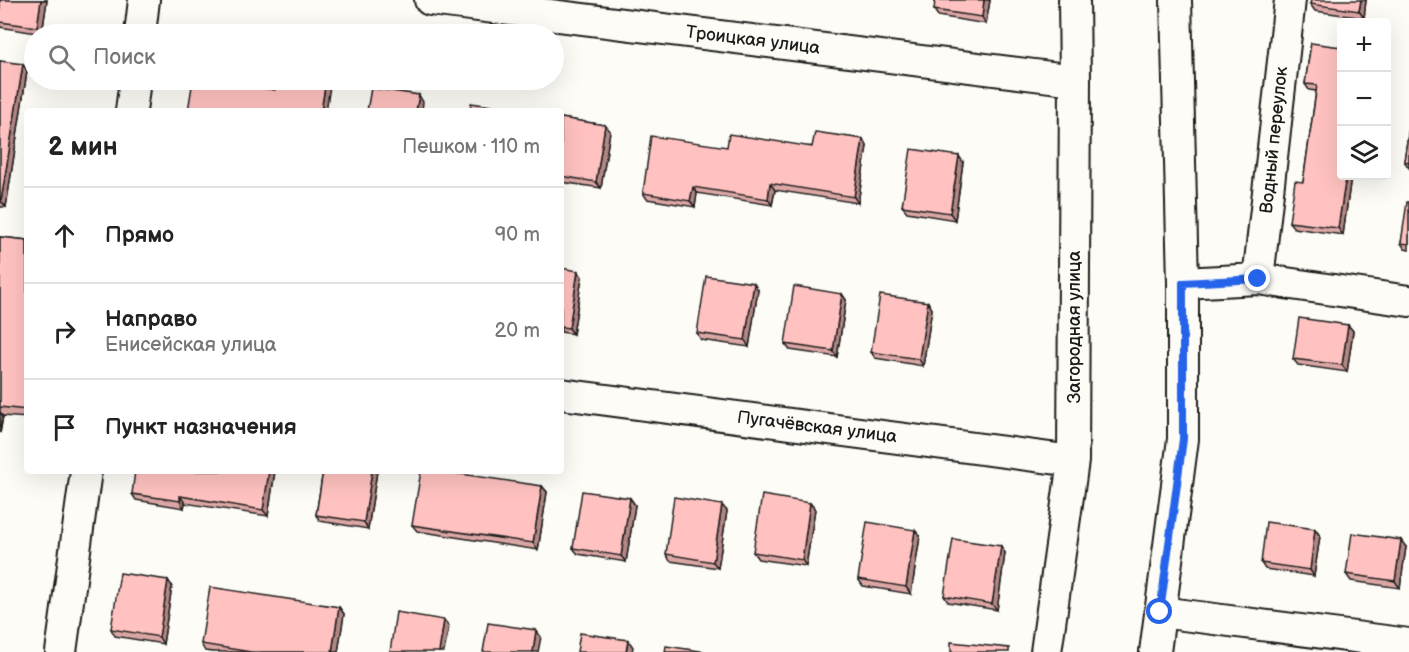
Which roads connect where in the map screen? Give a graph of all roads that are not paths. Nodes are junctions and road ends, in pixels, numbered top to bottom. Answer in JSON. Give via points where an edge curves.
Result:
{"nodes":[{"id":1,"x":144,"y":0,"type":"edge"},
{"id":2,"x":430,"y":0,"type":"edge"},
{"id":3,"x":1074,"y":0,"type":"edge"},
{"id":4,"x":1176,"y":0,"type":"edge"},
{"id":5,"x":1290,"y":0,"type":"edge"},
{"id":6,"x":141,"y":24,"type":"edge"},
{"id":7,"x":1075,"y":81,"type":"junction"},
{"id":8,"x":134,"y":90,"type":"edge"},
{"id":9,"x":131,"y":108,"type":"edge"},
{"id":10,"x":1258,"y":279,"type":"junction"},
{"id":11,"x":1183,"y":283,"type":"junction"},
{"id":12,"x":1409,"y":302,"type":"edge"},
{"id":13,"x":564,"y":394,"type":"edge"},
{"id":14,"x":1073,"y":460,"type":"junction"},
{"id":15,"x":86,"y":474,"type":"edge"},
{"id":16,"x":1160,"y":612,"type":"junction"},
{"id":17,"x":1409,"y":644,"type":"edge"},
{"id":18,"x":61,"y":652,"type":"edge"},
{"id":19,"x":1046,"y":652,"type":"edge"},
{"id":20,"x":1155,"y":652,"type":"edge"}],
"edges":[{"from":1,"to":6,"type":"street"},
{"from":2,"to":7,"type":"street","name":"Троицкая улица"},
{"from":3,"to":7,"type":"street","name":"Загородная улица"},
{"from":4,"to":11,"type":"street"},
{"from":5,"to":10,"type":"street","name":"Водный переулок"},
{"from":7,"to":14,"type":"street","name":"Загородная улица"},
{"from":8,"to":9,"type":"street"},
{"from":10,"to":11,"type":"street"},
{"from":10,"to":12,"type":"street"},
{"from":11,"to":16,"type":"street","via":[[1183,439]]},
{"from":13,"to":14,"type":"street","name":"Пугачёвская улица"},
{"from":14,"to":19,"type":"street","name":"Загородная улица"},
{"from":15,"to":18,"type":"street"},
{"from":16,"to":17,"type":"street"},
{"from":16,"to":20,"type":"street"}]}
